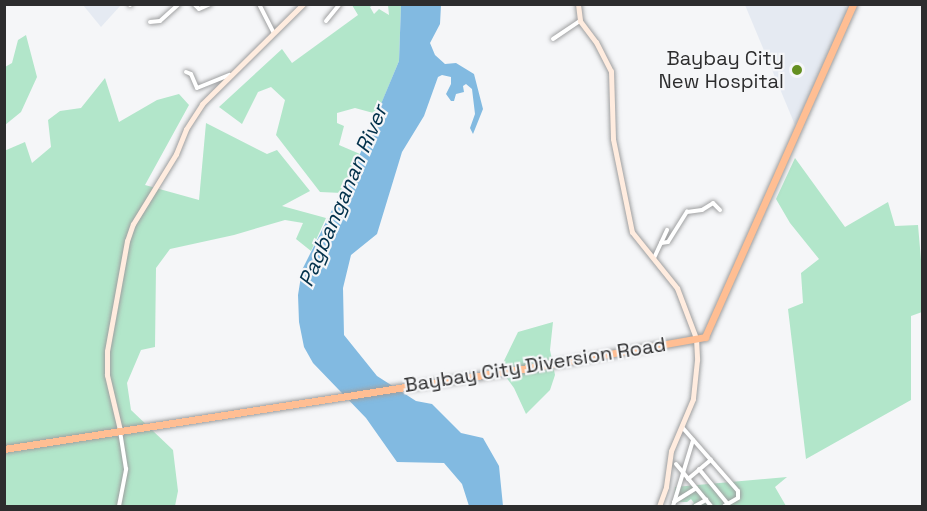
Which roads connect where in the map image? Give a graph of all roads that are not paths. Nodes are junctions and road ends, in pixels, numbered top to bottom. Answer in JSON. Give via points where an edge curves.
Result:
{"nodes":[{"id":1,"x":179,"y":4,"type":"edge"},
{"id":2,"x":194,"y":4,"type":"edge"},
{"id":3,"x":210,"y":4,"type":"edge"},
{"id":4,"x":260,"y":4,"type":"edge"},
{"id":5,"x":303,"y":4,"type":"edge"},
{"id":6,"x":340,"y":4,"type":"edge"},
{"id":7,"x":578,"y":4,"type":"edge"},
{"id":8,"x":853,"y":4,"type":"edge"},
{"id":9,"x":326,"y":21,"type":"dead end"},
{"id":10,"x":580,"y":21,"type":"junction"},
{"id":11,"x":150,"y":22,"type":"dead end"},
{"id":12,"x":274,"y":33,"type":"junction"},
{"id":13,"x":553,"y":39,"type":"dead end"},
{"id":14,"x":186,"y":72,"type":"dead end"},
{"id":15,"x":234,"y":74,"type":"junction"},
{"id":16,"x":720,"y":210,"type":"dead end"},
{"id":17,"x":667,"y":230,"type":"dead end"},
{"id":18,"x":661,"y":243,"type":"junction"},
{"id":19,"x":654,"y":258,"type":"junction"},
{"id":20,"x":696,"y":339,"type":"junction"},
{"id":21,"x":682,"y":427,"type":"junction"},
{"id":22,"x":120,"y":430,"type":"junction"},
{"id":23,"x":693,"y":439,"type":"junction"},
{"id":24,"x":4,"y":449,"type":"edge"},
{"id":25,"x":711,"y":460,"type":"junction"},
{"id":26,"x":676,"y":464,"type":"dead end"},
{"id":27,"x":699,"y":469,"type":"junction"},
{"id":28,"x":683,"y":472,"type":"junction"},
{"id":29,"x":688,"y":479,"type":"junction"},
{"id":30,"x":696,"y":488,"type":"junction"},
{"id":31,"x":706,"y":500,"type":"junction"},
{"id":32,"x":673,"y":504,"type":"edge"},
{"id":33,"x":726,"y":505,"type":"edge"},
{"id":34,"x":119,"y":507,"type":"edge"},
{"id":35,"x":659,"y":507,"type":"edge"},
{"id":36,"x":695,"y":507,"type":"edge"},
{"id":37,"x":711,"y":507,"type":"edge"}],
"edges":[{"from":1,"to":11,"type":"street","via":[[160,21]]},
{"from":2,"to":3,"type":"street","via":[[199,9]]},
{"from":4,"to":12,"type":"street"},
{"from":5,"to":12,"type":"street"},
{"from":6,"to":9,"type":"street"},
{"from":7,"to":10,"type":"street"},
{"from":8,"to":20,"type":"highway","via":[[708,333]]},
{"from":10,"to":13,"type":"street"},
{"from":10,"to":19,"type":"street","via":[[611,70],[612,135],[632,231]]},
{"from":12,"to":15,"type":"street"},
{"from":14,"to":15,"type":"street","via":[[197,88]]},
{"from":15,"to":22,"type":"street","via":[[202,104],[139,212],[127,241],[107,351],[107,375]]},
{"from":16,"to":18,"type":"street","via":[[712,203],[687,212],[668,242]]},
{"from":17,"to":18,"type":"street"},
{"from":18,"to":19,"type":"street"},
{"from":19,"to":20,"type":"street","via":[[678,289]]},
{"from":20,"to":21,"type":"street","via":[[693,399]]},
{"from":20,"to":22,"type":"highway","name":"Baybay City Diversion Road"},
{"from":21,"to":23,"type":"street"},
{"from":21,"to":35,"type":"street","via":[[671,451]]},
{"from":22,"to":24,"type":"highway","name":"Baybay City Diversion Road"},
{"from":22,"to":34,"type":"street","via":[[126,469]]},
{"from":23,"to":25,"type":"street"},
{"from":23,"to":28,"type":"street"},
{"from":25,"to":27,"type":"street"},
{"from":25,"to":33,"type":"street","via":[[738,491],[738,498]]},
{"from":26,"to":28,"type":"street"},
{"from":27,"to":29,"type":"street"},
{"from":27,"to":33,"type":"street"},
{"from":28,"to":29,"type":"street"},
{"from":28,"to":32,"type":"street"},
{"from":29,"to":30,"type":"street"},
{"from":30,"to":31,"type":"street"},
{"from":30,"to":32,"type":"street"},
{"from":31,"to":36,"type":"street"},
{"from":31,"to":37,"type":"street"}]}
